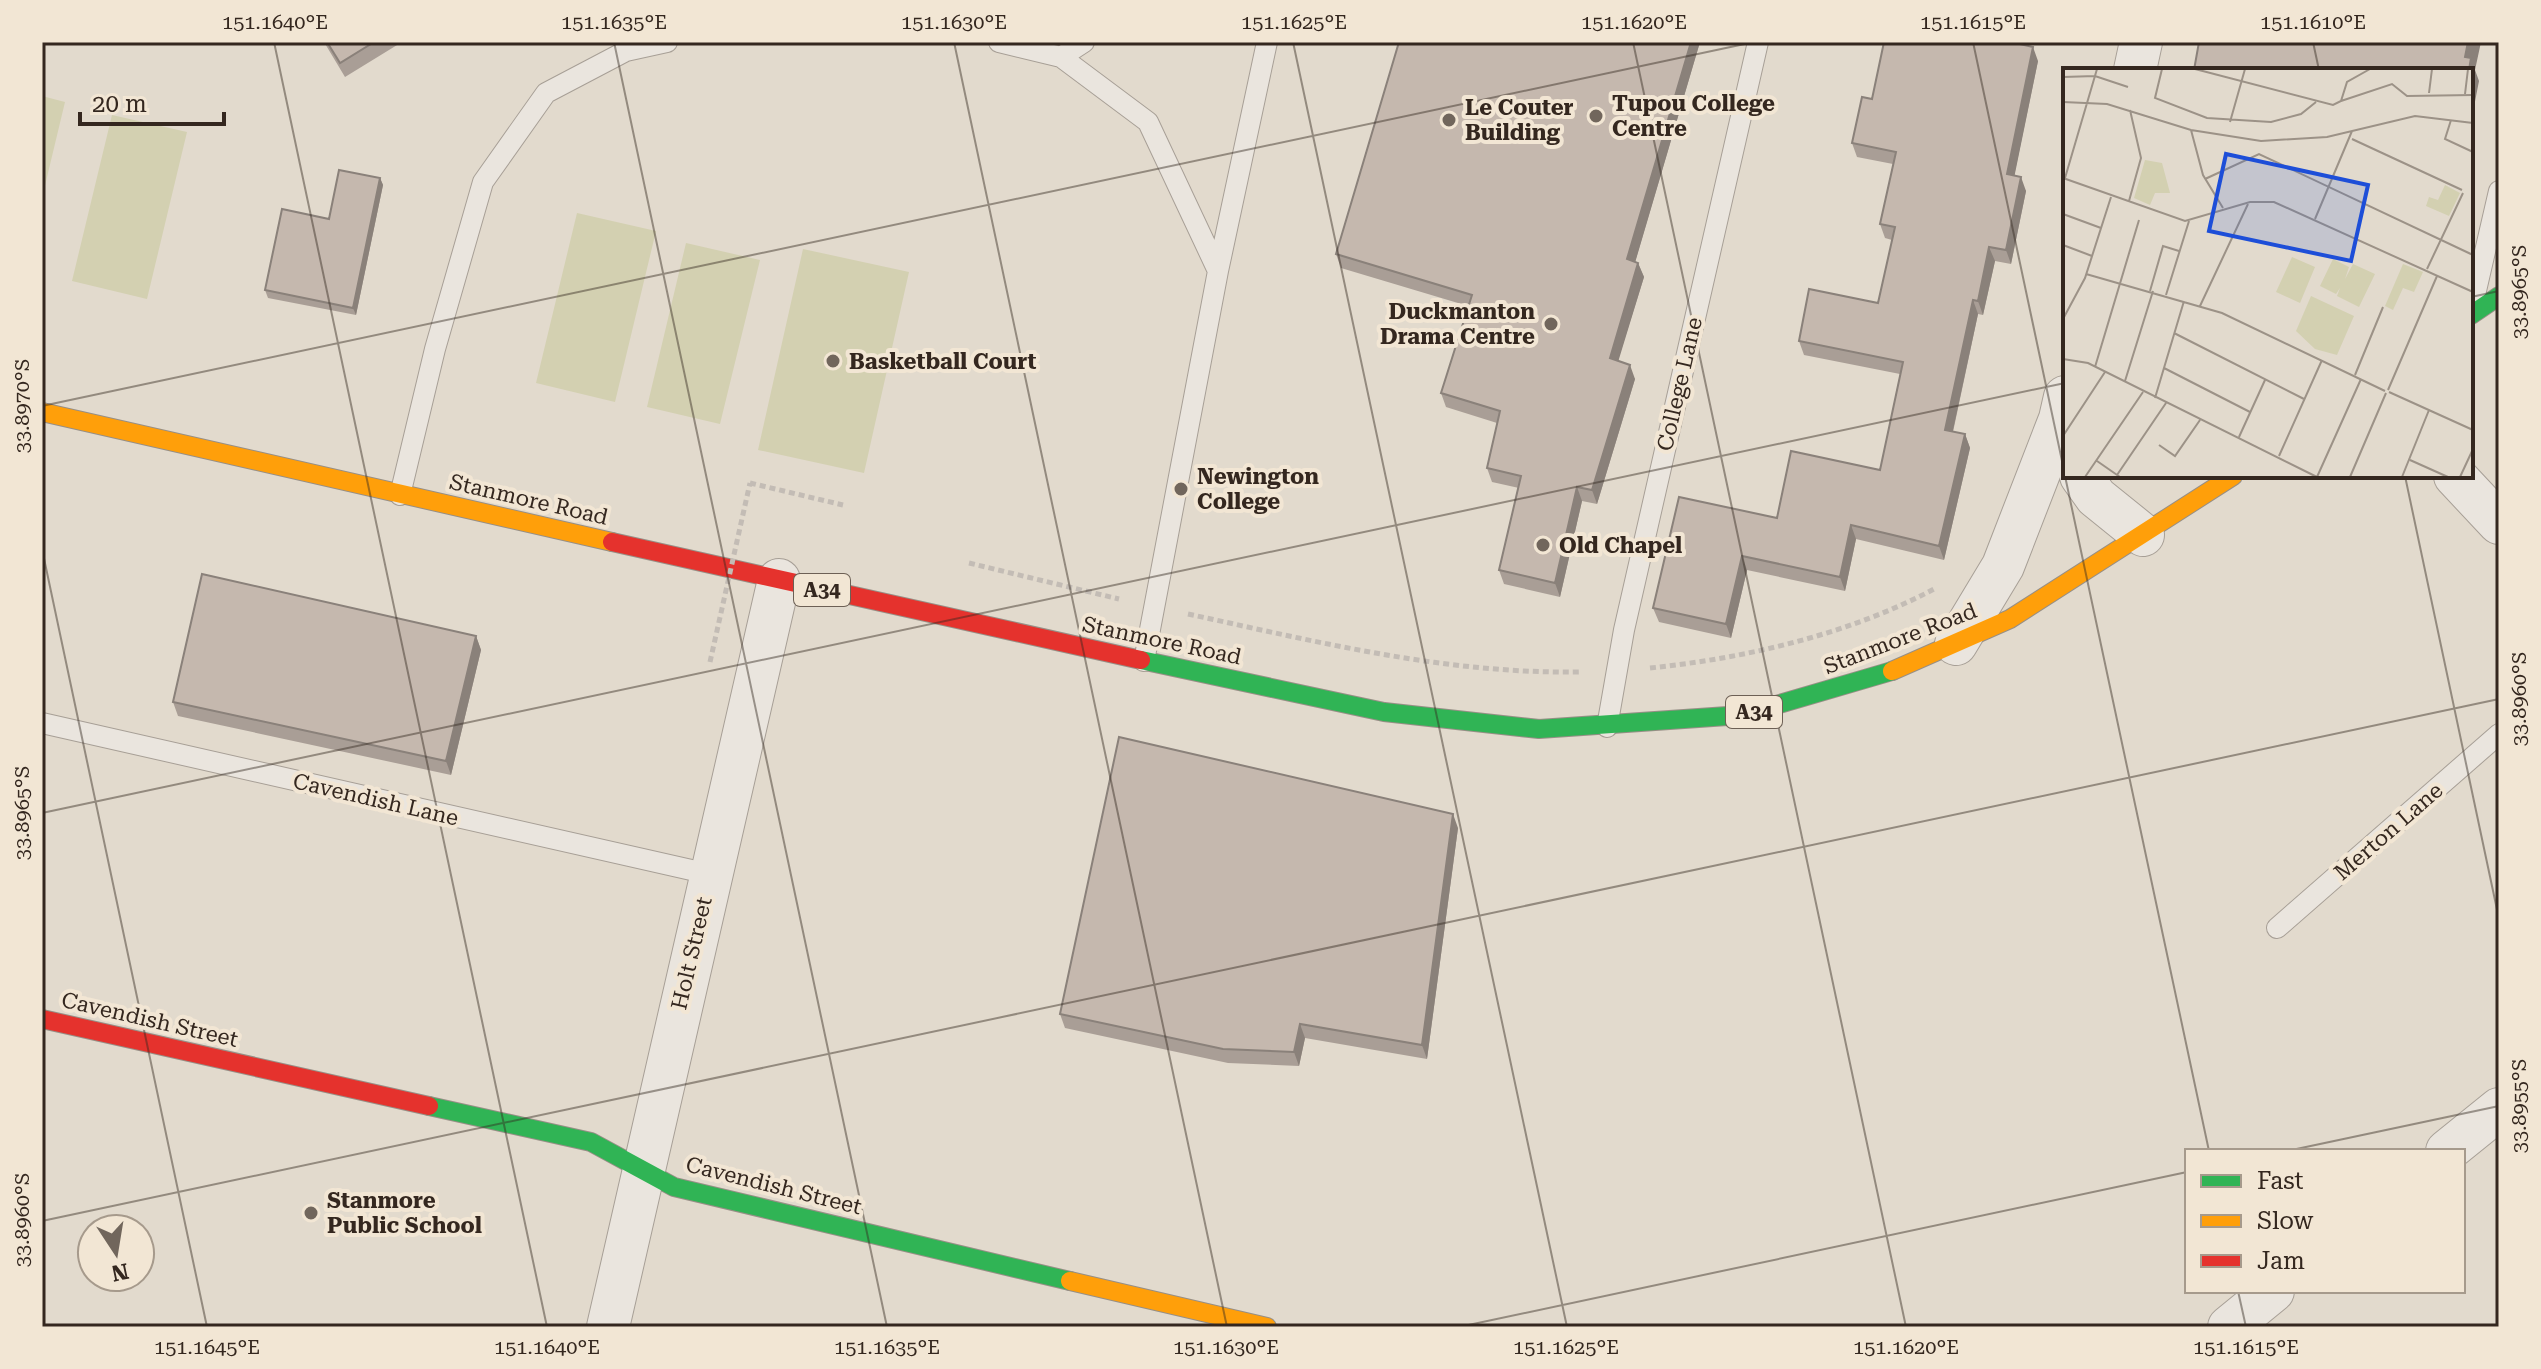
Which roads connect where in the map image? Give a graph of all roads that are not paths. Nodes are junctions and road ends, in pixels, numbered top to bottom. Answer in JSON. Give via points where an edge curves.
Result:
{"nodes":[{"id":1,"x":667,"y":42,"type":"edge"},
{"id":2,"x":999,"y":42,"type":"edge"},
{"id":3,"x":1084,"y":42,"type":"edge"},
{"id":4,"x":1267,"y":42,"type":"edge"},
{"id":5,"x":1758,"y":42,"type":"edge"},
{"id":6,"x":2141,"y":42,"type":"edge"},
{"id":7,"x":1061,"y":57,"type":"junction"},
{"id":8,"x":2135,"y":68,"type":"edge"},
{"id":9,"x":2499,"y":191,"type":"edge"},
{"id":10,"x":1218,"y":271,"type":"junction"},
{"id":11,"x":2499,"y":296,"type":"edge"},
{"id":12,"x":2473,"y":305,"type":"edge"},
{"id":13,"x":2473,"y":313,"type":"edge"},
{"id":14,"x":42,"y":412,"type":"edge"},
{"id":15,"x":2063,"y":416,"type":"edge"},
{"id":16,"x":2082,"y":478,"type":"edge"},
{"id":17,"x":2230,"y":478,"type":"edge"},
{"id":18,"x":2459,"y":478,"type":"edge"},
{"id":19,"x":400,"y":495,"type":"junction"},
{"id":20,"x":2499,"y":523,"type":"edge"},
{"id":21,"x":2143,"y":535,"type":"junction"},
{"id":22,"x":779,"y":580,"type":"junction"},
{"id":23,"x":1956,"y":644,"type":"junction"},
{"id":24,"x":1144,"y":661,"type":"junction"},
{"id":25,"x":42,"y":723,"type":"edge"},
{"id":26,"x":1607,"y":727,"type":"junction"},
{"id":27,"x":2499,"y":734,"type":"edge"},
{"id":28,"x":709,"y":874,"type":"junction"},
{"id":29,"x":2277,"y":928,"type":"dead end"},
{"id":30,"x":42,"y":1019,"type":"edge"},
{"id":31,"x":2499,"y":1109,"type":"edge"},
{"id":32,"x":2449,"y":1149,"type":"edge"},
{"id":33,"x":643,"y":1169,"type":"junction"},
{"id":34,"x":2271,"y":1293,"type":"edge"},
{"id":35,"x":608,"y":1327,"type":"edge"},
{"id":36,"x":1267,"y":1327,"type":"edge"},
{"id":37,"x":2229,"y":1327,"type":"edge"}],
"edges":[{"from":1,"to":19,"type":"lane","via":[[626,51],[546,93],[483,182]]},
{"from":2,"to":7,"type":"lane"},
{"from":3,"to":7,"type":"lane"},
{"from":4,"to":10,"type":"lane"},
{"from":5,"to":26,"type":"lane","name":"College Lane"},
{"from":6,"to":8,"type":"street"},
{"from":7,"to":10,"type":"lane","via":[[1148,122]]},
{"from":9,"to":12,"type":"lane"},
{"from":10,"to":24,"type":"lane"},
{"from":11,"to":13,"type":"main road"},
{"from":14,"to":19,"type":"main road","name":"Stanmore Road","number":"A34"},
{"from":15,"to":23,"type":"street","via":[[2003,566]]},
{"from":16,"to":21,"type":"street","via":[[2096,497]]},
{"from":17,"to":21,"type":"main road","name":"Stanmore Road","number":"A34"},
{"from":18,"to":20,"type":"street"},
{"from":19,"to":22,"type":"main road","name":"Stanmore Road","number":"A34"},
{"from":21,"to":23,"type":"main road","name":"Stanmore Road","number":"A34","via":[[2010,619]]},
{"from":22,"to":24,"type":"main road","name":"Stanmore Road","number":"A34"},
{"from":22,"to":28,"type":"street","name":"Holt Street"},
{"from":23,"to":26,"type":"main road","name":"Stanmore Road","number":"A34","via":[[1880,675],[1742,715]]},
{"from":24,"to":26,"type":"main road","name":"Stanmore Road","number":"A34","via":[[1384,712],[1539,729]]},
{"from":25,"to":28,"type":"lane","name":"Cavendish Lane"},
{"from":27,"to":29,"type":"lane","name":"Merton Lane"},
{"from":28,"to":33,"type":"street","name":"Holt Street"},
{"from":30,"to":33,"type":"main road","name":"Cavendish Street","via":[[591,1142]]},
{"from":31,"to":32,"type":"street"},
{"from":33,"to":35,"type":"street","name":"Holt Street"},
{"from":33,"to":36,"type":"main road","name":"Cavendish Street","via":[[674,1187]]},
{"from":34,"to":37,"type":"street"}]}
